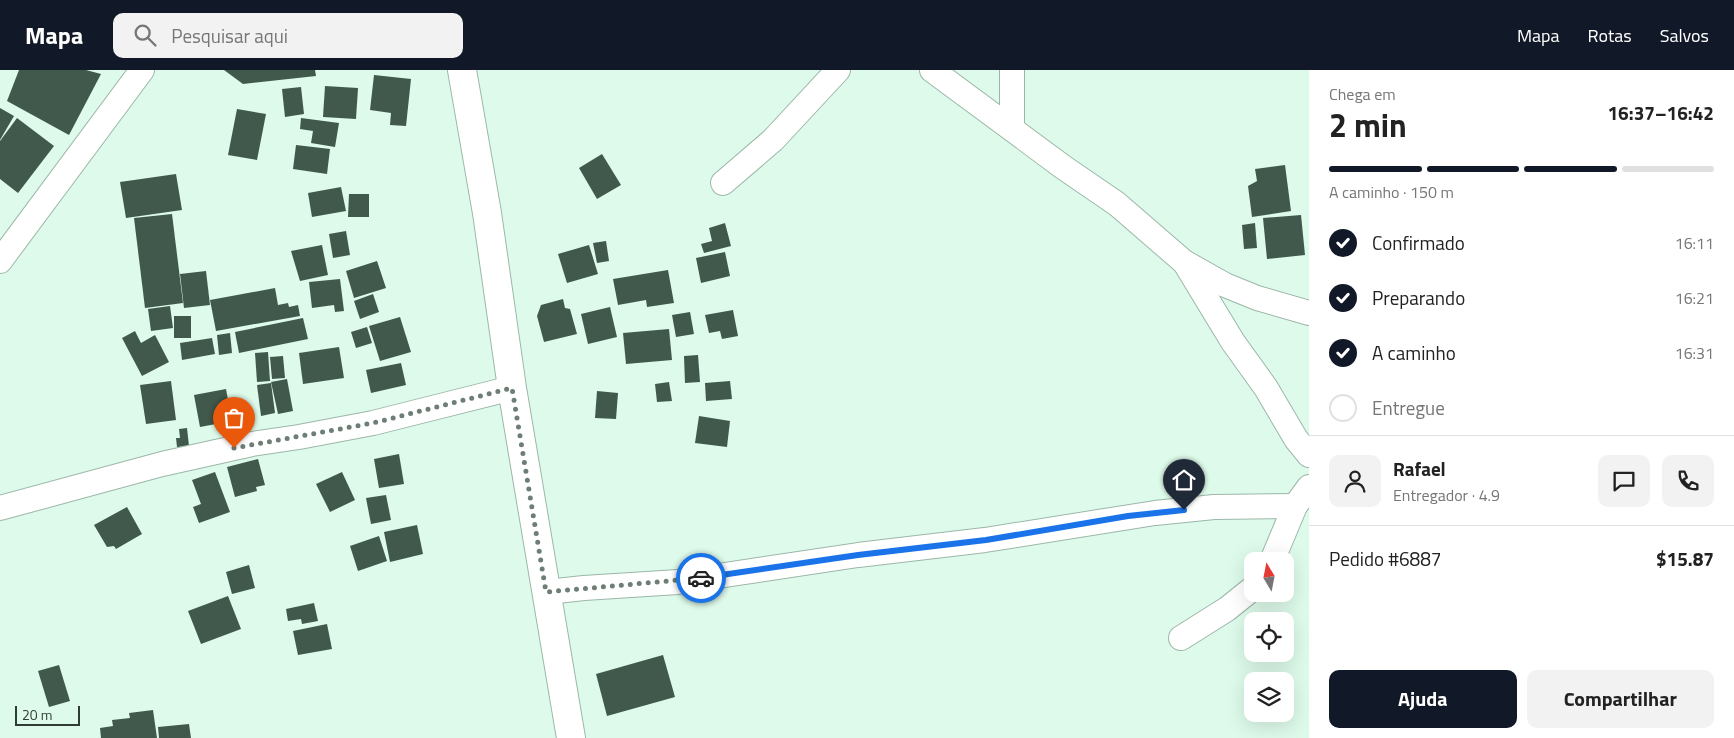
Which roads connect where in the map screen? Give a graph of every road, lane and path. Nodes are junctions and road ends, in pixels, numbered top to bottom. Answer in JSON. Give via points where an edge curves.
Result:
{"nodes":[{"id":1,"x":142,"y":70,"type":"edge"},
{"id":2,"x":462,"y":70,"type":"edge"},
{"id":3,"x":838,"y":70,"type":"edge"},
{"id":4,"x":932,"y":70,"type":"edge"},
{"id":5,"x":1012,"y":70,"type":"edge"},
{"id":6,"x":1012,"y":128,"type":"junction"},
{"id":7,"x":723,"y":183,"type":"dead end"},
{"id":8,"x":0,"y":261,"type":"edge"},
{"id":9,"x":1184,"y":262,"type":"junction"},
{"id":10,"x":1309,"y":313,"type":"edge"},
{"id":11,"x":512,"y":388,"type":"junction"},
{"id":12,"x":1309,"y":455,"type":"edge"},
{"id":13,"x":1309,"y":487,"type":"edge"},
{"id":14,"x":1295,"y":506,"type":"junction"},
{"id":15,"x":0,"y":508,"type":"edge"},
{"id":16,"x":1276,"y":552,"type":"edge"},
{"id":17,"x":546,"y":592,"type":"junction"},
{"id":18,"x":1244,"y":595,"type":"edge"},
{"id":19,"x":1181,"y":638,"type":"dead end"},
{"id":20,"x":571,"y":738,"type":"edge"}],
"edges":[{"from":1,"to":8,"type":"street"},
{"from":2,"to":11,"type":"main road"},
{"from":3,"to":7,"type":"street","via":[[773,140]]},
{"from":4,"to":6,"type":"street"},
{"from":5,"to":6,"type":"street"},
{"from":6,"to":9,"type":"street","via":[[1063,168],[1118,204]]},
{"from":9,"to":10,"type":"street","via":[[1249,295]]},
{"from":9,"to":12,"type":"street"},
{"from":11,"to":15,"type":"street","via":[[373,423],[171,462]]},
{"from":11,"to":17,"type":"main road"},
{"from":13,"to":14,"type":"street"},
{"from":14,"to":16,"type":"street"},
{"from":14,"to":17,"type":"street","via":[[1155,512],[994,539],[678,582]]},
{"from":17,"to":20,"type":"main road"},
{"from":18,"to":19,"type":"street"}]}
